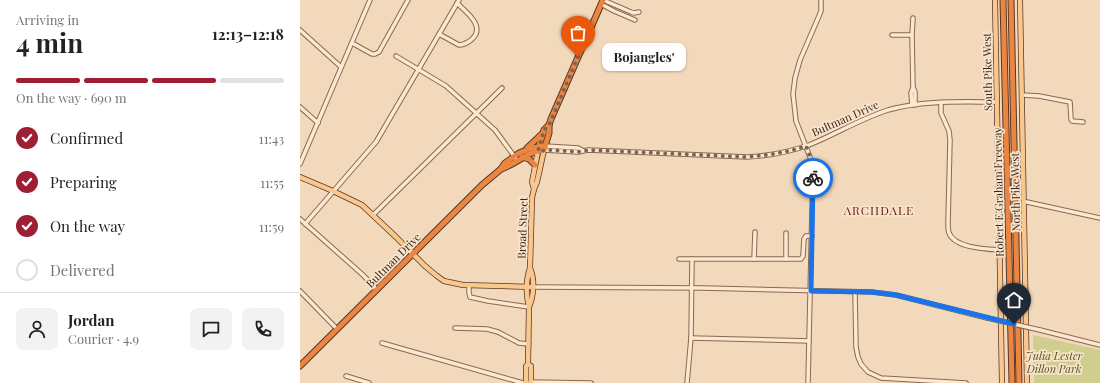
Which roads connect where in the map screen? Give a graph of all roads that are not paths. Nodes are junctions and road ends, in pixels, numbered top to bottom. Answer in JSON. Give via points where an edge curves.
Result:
{"nodes":[{"id":1,"x":370,"y":0,"type":"edge"},
{"id":2,"x":408,"y":0,"type":"edge"},
{"id":3,"x":820,"y":0,"type":"edge"},
{"id":4,"x":994,"y":0,"type":"edge"},
{"id":5,"x":1004,"y":0,"type":"edge"},
{"id":6,"x":1011,"y":0,"type":"edge"},
{"id":7,"x":1020,"y":0,"type":"edge"},
{"id":8,"x":602,"y":1,"type":"edge"},
{"id":9,"x":458,"y":2,"type":"edge"},
{"id":10,"x":639,"y":12,"type":"dead end"},
{"id":11,"x":913,"y":18,"type":"dead end"},
{"id":12,"x":635,"y":20,"type":"dead end"},
{"id":13,"x":300,"y":30,"type":"edge"},
{"id":14,"x":439,"y":34,"type":"junction"},
{"id":15,"x":892,"y":35,"type":"dead end"},
{"id":16,"x":912,"y":35,"type":"junction"},
{"id":17,"x":352,"y":43,"type":"junction"},
{"id":18,"x":396,"y":56,"type":"dead end"},
{"id":19,"x":342,"y":67,"type":"junction"},
{"id":20,"x":419,"y":70,"type":"junction"},
{"id":21,"x":502,"y":88,"type":"dead end"},
{"id":22,"x":1022,"y":95,"type":"junction"},
{"id":23,"x":997,"y":102,"type":"junction"},
{"id":24,"x":941,"y":103,"type":"junction"},
{"id":25,"x":913,"y":105,"type":"junction"},
{"id":26,"x":300,"y":107,"type":"edge"},
{"id":27,"x":477,"y":113,"type":"junction"},
{"id":28,"x":1082,"y":122,"type":"dead end"},
{"id":29,"x":318,"y":123,"type":"junction"},
{"id":30,"x":549,"y":125,"type":"junction"},
{"id":31,"x":544,"y":132,"type":"junction"},
{"id":32,"x":806,"y":146,"type":"junction"},
{"id":33,"x":541,"y":148,"type":"junction"},
{"id":34,"x":525,"y":150,"type":"junction"},
{"id":35,"x":518,"y":158,"type":"junction"},
{"id":36,"x":300,"y":164,"type":"edge"},
{"id":37,"x":535,"y":165,"type":"junction"},
{"id":38,"x":300,"y":177,"type":"edge"},
{"id":39,"x":534,"y":189,"type":"junction"},
{"id":40,"x":333,"y":191,"type":"junction"},
{"id":41,"x":1024,"y":202,"type":"junction"},
{"id":42,"x":373,"y":215,"type":"junction"},
{"id":43,"x":1100,"y":218,"type":"edge"},
{"id":44,"x":300,"y":219,"type":"edge"},
{"id":45,"x":305,"y":224,"type":"junction"},
{"id":46,"x":755,"y":232,"type":"dead end"},
{"id":47,"x":786,"y":233,"type":"dead end"},
{"id":48,"x":812,"y":236,"type":"junction"},
{"id":49,"x":1000,"y":250,"type":"junction"},
{"id":50,"x":413,"y":254,"type":"junction"},
{"id":51,"x":679,"y":259,"type":"dead end"},
{"id":52,"x":692,"y":259,"type":"junction"},
{"id":53,"x":754,"y":259,"type":"junction"},
{"id":54,"x":786,"y":259,"type":"junction"},
{"id":55,"x":469,"y":286,"type":"junction"},
{"id":56,"x":530,"y":287,"type":"junction"},
{"id":57,"x":692,"y":288,"type":"junction"},
{"id":58,"x":377,"y":290,"type":"junction"},
{"id":59,"x":300,"y":291,"type":"edge"},
{"id":60,"x":811,"y":291,"type":"junction"},
{"id":61,"x":855,"y":292,"type":"junction"},
{"id":62,"x":529,"y":307,"type":"junction"},
{"id":63,"x":455,"y":328,"type":"dead end"},
{"id":64,"x":337,"y":329,"type":"junction"},
{"id":65,"x":691,"y":338,"type":"junction"},
{"id":66,"x":809,"y":341,"type":"junction"},
{"id":67,"x":382,"y":343,"type":"dead end"},
{"id":68,"x":529,"y":344,"type":"junction"},
{"id":69,"x":1100,"y":345,"type":"edge"},
{"id":70,"x":300,"y":366,"type":"edge"},
{"id":71,"x":346,"y":376,"type":"dead end"},
{"id":72,"x":369,"y":383,"type":"edge"},
{"id":73,"x":522,"y":383,"type":"edge"},
{"id":74,"x":528,"y":383,"type":"edge"},
{"id":75,"x":591,"y":383,"type":"edge"},
{"id":76,"x":687,"y":383,"type":"edge"},
{"id":77,"x":808,"y":383,"type":"edge"},
{"id":78,"x":966,"y":383,"type":"edge"},
{"id":79,"x":1002,"y":383,"type":"edge"},
{"id":80,"x":1012,"y":383,"type":"edge"},
{"id":81,"x":1019,"y":383,"type":"edge"},
{"id":82,"x":1028,"y":383,"type":"edge"}],
"edges":[{"from":1,"to":17,"type":"street"},
{"from":2,"to":17,"type":"street","via":[[379,52],[372,54]]},
{"from":3,"to":32,"type":"street","via":[[821,11],[800,60],[793,88],[794,116]]},
{"from":4,"to":23,"type":"main road","name":"South Pike West"},
{"from":5,"to":80,"type":"highway","name":"Robert E Graham Freeway"},
{"from":6,"to":81,"type":"highway","name":"Robert E Graham Freeway"},
{"from":7,"to":22,"type":"main road","name":"North Pike West"},
{"from":8,"to":10,"type":"street","via":[[634,13]]},
{"from":8,"to":12,"type":"street","via":[[614,11]]},
{"from":8,"to":30,"type":"highway","name":"Broad Street"},
{"from":9,"to":14,"type":"street"},
{"from":9,"to":14,"type":"street","via":[[475,22],[475,36],[459,45]]},
{"from":11,"to":16,"type":"street"},
{"from":13,"to":19,"type":"street"},
{"from":14,"to":20,"type":"street"},
{"from":15,"to":16,"type":"street"},
{"from":16,"to":25,"type":"street"},
{"from":17,"to":19,"type":"street"},
{"from":18,"to":20,"type":"street"},
{"from":19,"to":29,"type":"street"},
{"from":20,"to":27,"type":"street","via":[[446,86]]},
{"from":20,"to":40,"type":"street","via":[[376,142]]},
{"from":21,"to":27,"type":"street"},
{"from":22,"to":28,"type":"street","via":[[1070,102],[1072,121]]},
{"from":22,"to":41,"type":"main road","name":"North Pike West"},
{"from":23,"to":24,"type":"street","name":"Bultman Drive"},
{"from":23,"to":49,"type":"main road","name":"South Pike West"},
{"from":24,"to":25,"type":"street","name":"Bultman Drive"},
{"from":24,"to":49,"type":"street","via":[[950,140],[949,233],[961,244]]},
{"from":25,"to":32,"type":"street","name":"Bultman Drive","via":[[867,117]]},
{"from":26,"to":29,"type":"street"},
{"from":27,"to":35,"type":"street"},
{"from":27,"to":42,"type":"street"},
{"from":29,"to":36,"type":"street"},
{"from":30,"to":31,"type":"highway","name":"Broad Street"},
{"from":30,"to":33,"type":"highway","name":"Broad Street","via":[[549,133]]},
{"from":31,"to":33,"type":"highway","name":"Broad Street"},
{"from":31,"to":34,"type":"highway"},
{"from":32,"to":33,"type":"street","name":"Bultman Drive","via":[[771,155],[747,157]]},
{"from":32,"to":48,"type":"street","via":[[813,165]]},
{"from":33,"to":34,"type":"highway","name":"Bultman Drive"},
{"from":33,"to":35,"type":"highway","name":"Bultman Drive"},
{"from":33,"to":37,"type":"main road","name":"Broad Street"},
{"from":33,"to":39,"type":"main road","name":"Broad Street"},
{"from":34,"to":35,"type":"highway","name":"Bultman Drive"},
{"from":35,"to":37,"type":"highway","via":[[529,159]]},
{"from":35,"to":50,"type":"highway","name":"Bultman Drive","via":[[482,185]]},
{"from":37,"to":39,"type":"main road","name":"Broad Street","via":[[532,182]]},
{"from":38,"to":40,"type":"main road"},
{"from":39,"to":56,"type":"main road","name":"Broad Street","via":[[528,275]]},
{"from":40,"to":42,"type":"main road","via":[[356,201]]},
{"from":40,"to":45,"type":"street"},
{"from":41,"to":43,"type":"street"},
{"from":41,"to":82,"type":"main road","name":"North Pike West"},
{"from":42,"to":50,"type":"main road"},
{"from":44,"to":45,"type":"street"},
{"from":45,"to":58,"type":"street"},
{"from":46,"to":53,"type":"street"},
{"from":47,"to":54,"type":"street"},
{"from":48,"to":54,"type":"street","via":[[806,236],[804,239],[803,258]]},
{"from":48,"to":60,"type":"street"},
{"from":49,"to":79,"type":"main road","name":"South Pike West"},
{"from":50,"to":55,"type":"main road","via":[[429,271],[440,278]]},
{"from":50,"to":58,"type":"highway","name":"Bultman Drive"},
{"from":51,"to":52,"type":"street"},
{"from":52,"to":53,"type":"street"},
{"from":52,"to":57,"type":"street"},
{"from":53,"to":54,"type":"street"},
{"from":55,"to":56,"type":"main road"},
{"from":55,"to":62,"type":"street","via":[[470,297]]},
{"from":56,"to":57,"type":"street"},
{"from":56,"to":62,"type":"main road","name":"Broad Street","via":[[532,299]]},
{"from":57,"to":60,"type":"street"},
{"from":57,"to":65,"type":"street"},
{"from":58,"to":64,"type":"highway","name":"Bultman Drive"},
{"from":59,"to":64,"type":"street"},
{"from":60,"to":61,"type":"street"},
{"from":60,"to":66,"type":"street"},
{"from":61,"to":69,"type":"street","bridge":true,"via":[[896,295]]},
{"from":61,"to":78,"type":"street","via":[[856,347],[861,364],[868,372],[881,378]]},
{"from":62,"to":68,"type":"main road","name":"Broad Street"},
{"from":63,"to":68,"type":"street","via":[[487,329],[519,343]]},
{"from":64,"to":70,"type":"highway","name":"Bultman Drive"},
{"from":65,"to":66,"type":"street"},
{"from":65,"to":76,"type":"street"},
{"from":66,"to":77,"type":"street"},
{"from":67,"to":73,"type":"street"},
{"from":68,"to":74,"type":"main road","name":"Broad Street","via":[[528,364],[531,366]]},
{"from":71,"to":72,"type":"street"},
{"from":74,"to":75,"type":"street"}]}
